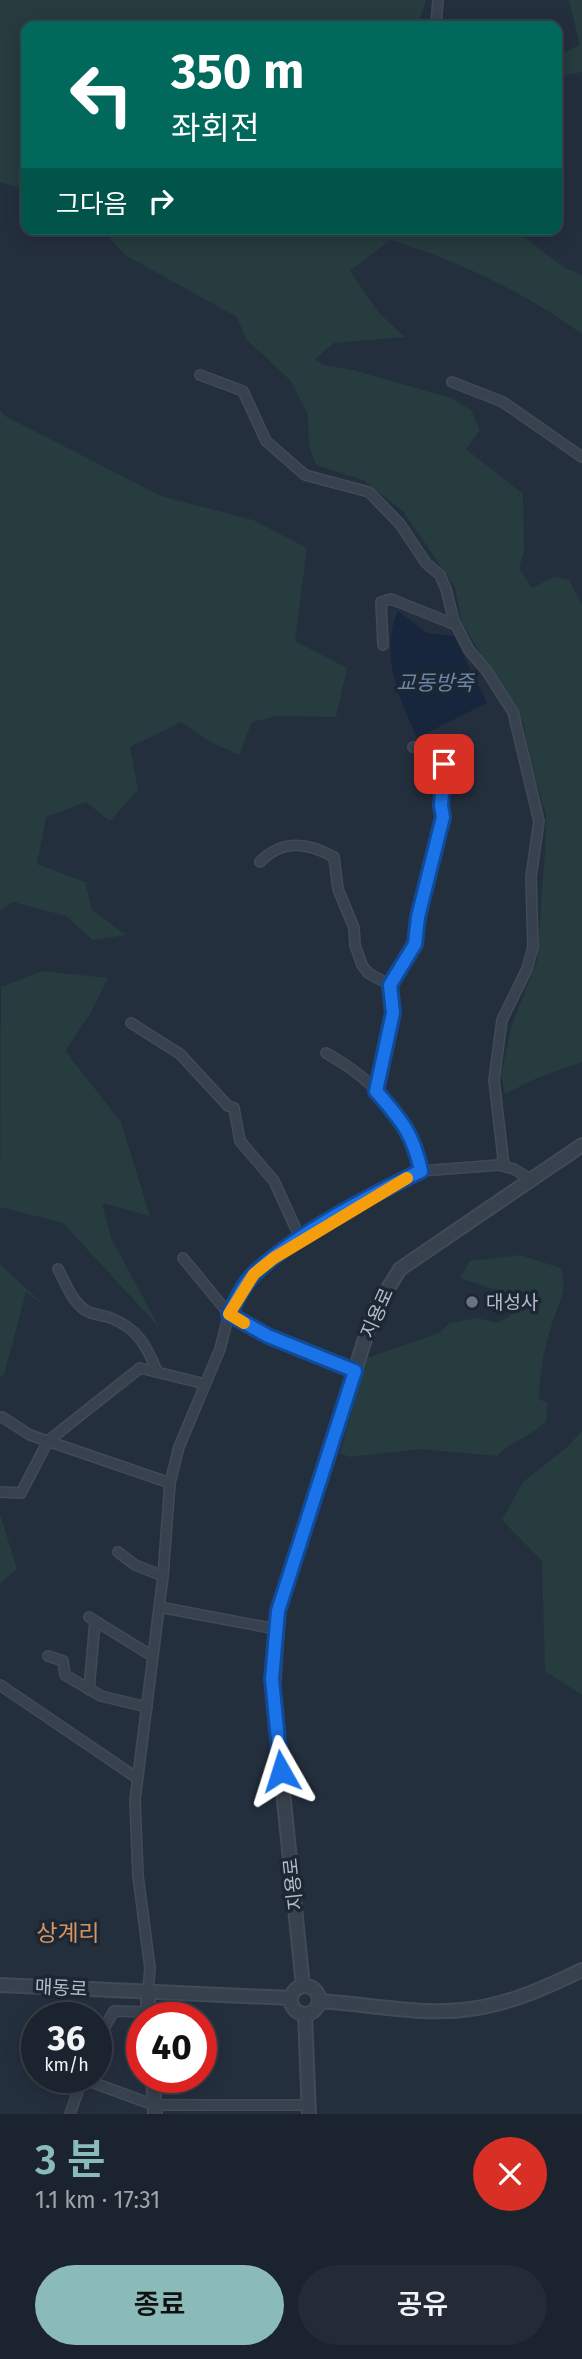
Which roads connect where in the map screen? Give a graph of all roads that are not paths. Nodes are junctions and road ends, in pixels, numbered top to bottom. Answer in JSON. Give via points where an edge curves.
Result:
{"nodes":[{"id":1,"x":438,"y":0,"type":"edge"},
{"id":2,"x":436,"y":21,"type":"edge"},
{"id":3,"x":200,"y":375,"type":"dead end"},
{"id":4,"x":452,"y":382,"type":"dead end"},
{"id":5,"x":582,"y":457,"type":"edge"},
{"id":6,"x":456,"y":625,"type":"junction"},
{"id":7,"x":383,"y":645,"type":"dead end"},
{"id":8,"x":413,"y":747,"type":"dead end"},
{"id":9,"x":260,"y":862,"type":"dead end"},
{"id":10,"x":390,"y":985,"type":"junction"},
{"id":11,"x":131,"y":1023,"type":"dead end"},
{"id":12,"x":326,"y":1053,"type":"dead end"},
{"id":13,"x":376,"y":1091,"type":"junction"},
{"id":14,"x":582,"y":1145,"type":"edge"},
{"id":15,"x":504,"y":1166,"type":"junction"},
{"id":16,"x":421,"y":1171,"type":"junction"},
{"id":17,"x":531,"y":1180,"type":"junction"},
{"id":18,"x":300,"y":1240,"type":"junction"},
{"id":19,"x":183,"y":1258,"type":"dead end"},
{"id":20,"x":58,"y":1269,"type":"dead end"},
{"id":21,"x":229,"y":1314,"type":"junction"},
{"id":22,"x":157,"y":1371,"type":"junction"},
{"id":23,"x":355,"y":1371,"type":"junction"},
{"id":24,"x":205,"y":1384,"type":"junction"},
{"id":25,"x":2,"y":1417,"type":"dead end"},
{"id":26,"x":48,"y":1441,"type":"junction"},
{"id":27,"x":170,"y":1482,"type":"junction"},
{"id":28,"x":0,"y":1492,"type":"edge"},
{"id":29,"x":118,"y":1552,"type":"dead end"},
{"id":30,"x":163,"y":1576,"type":"junction"},
{"id":31,"x":159,"y":1607,"type":"junction"},
{"id":32,"x":276,"y":1629,"type":"junction"},
{"id":33,"x":152,"y":1656,"type":"junction"},
{"id":34,"x":48,"y":1657,"type":"dead end"},
{"id":35,"x":0,"y":1685,"type":"edge"},
{"id":36,"x":89,"y":1690,"type":"junction"},
{"id":37,"x":147,"y":1707,"type":"junction"},
{"id":38,"x":137,"y":1778,"type":"junction"},
{"id":39,"x":582,"y":1970,"type":"edge"},
{"id":40,"x":0,"y":1985,"type":"edge"},
{"id":41,"x":303,"y":1986,"type":"junction"},
{"id":42,"x":148,"y":1992,"type":"junction"},
{"id":43,"x":291,"y":1998,"type":"junction"},
{"id":44,"x":319,"y":2001,"type":"junction"},
{"id":45,"x":148,"y":2002,"type":"edge"},
{"id":46,"x":305,"y":2015,"type":"junction"},
{"id":47,"x":112,"y":2090,"type":"edge"},
{"id":48,"x":78,"y":2093,"type":"edge"},
{"id":49,"x":155,"y":2109,"type":"edge"},
{"id":50,"x":224,"y":2109,"type":"edge"},
{"id":51,"x":309,"y":2110,"type":"edge"},
{"id":52,"x":70,"y":2114,"type":"edge"}],
"edges":[{"from":1,"to":2,"type":"street"},
{"from":3,"to":6,"type":"street","via":[[243,391],[266,441],[305,475],[369,492],[440,575]]},
{"from":4,"to":5,"type":"street","via":[[503,402]]},
{"from":6,"to":7,"type":"street","via":[[391,599],[381,602]]},
{"from":6,"to":15,"type":"street","via":[[513,712],[539,821],[531,877],[533,947],[502,1020],[494,1080]]},
{"from":8,"to":10,"type":"street","via":[[443,754],[443,817],[415,944]]},
{"from":9,"to":10,"type":"street","via":[[285,844],[334,857],[338,889],[362,964]]},
{"from":10,"to":13,"type":"street","via":[[393,1013]]},
{"from":11,"to":18,"type":"street","via":[[180,1054],[234,1108],[240,1141],[274,1181]]},
{"from":12,"to":13,"type":"street"},
{"from":13,"to":16,"type":"street","via":[[406,1125]]},
{"from":14,"to":17,"type":"street","name":"지용로"},
{"from":15,"to":16,"type":"street"},
{"from":15,"to":17,"type":"street"},
{"from":16,"to":18,"type":"street"},
{"from":17,"to":23,"type":"street","name":"지용로","via":[[400,1269],[374,1311]]},
{"from":18,"to":21,"type":"street","via":[[254,1274]]},
{"from":19,"to":21,"type":"street"},
{"from":20,"to":22,"type":"street","via":[[68,1292],[84,1310],[136,1331]]},
{"from":21,"to":23,"type":"street","via":[[268,1336]]},
{"from":21,"to":24,"type":"street"},
{"from":22,"to":24,"type":"street"},
{"from":22,"to":26,"type":"street","via":[[139,1368]]},
{"from":23,"to":32,"type":"street","name":"지용로"},
{"from":24,"to":27,"type":"street"},
{"from":25,"to":26,"type":"street","via":[[19,1431]]},
{"from":26,"to":27,"type":"street"},
{"from":26,"to":28,"type":"street","via":[[20,1493]]},
{"from":27,"to":30,"type":"street"},
{"from":29,"to":30,"type":"street"},
{"from":30,"to":31,"type":"street"},
{"from":31,"to":32,"type":"street"},
{"from":31,"to":33,"type":"street"},
{"from":32,"to":41,"type":"street","name":"지용로","via":[[273,1694]]},
{"from":33,"to":36,"type":"street","via":[[92,1619]]},
{"from":33,"to":37,"type":"street"},
{"from":34,"to":36,"type":"street","via":[[63,1661],[65,1675]]},
{"from":35,"to":38,"type":"street"},
{"from":36,"to":37,"type":"street"},
{"from":37,"to":38,"type":"street"},
{"from":38,"to":42,"type":"street","via":[[135,1834],[150,1968]]},
{"from":39,"to":44,"type":"street","via":[[513,2000],[469,2009],[418,2010]]},
{"from":40,"to":42,"type":"street","name":"매동로"},
{"from":41,"to":43,"type":"street"},
{"from":41,"to":44,"type":"street","via":[[314,1990]]},
{"from":42,"to":43,"type":"street","name":"매동로"},
{"from":42,"to":45,"type":"street"},
{"from":43,"to":46,"type":"street","via":[[294,2010]]},
{"from":44,"to":46,"type":"street","via":[[316,2010]]},
{"from":46,"to":51,"type":"street"},
{"from":47,"to":49,"type":"street"},
{"from":48,"to":52,"type":"street"},
{"from":49,"to":50,"type":"street"},
{"from":50,"to":51,"type":"street"}]}
